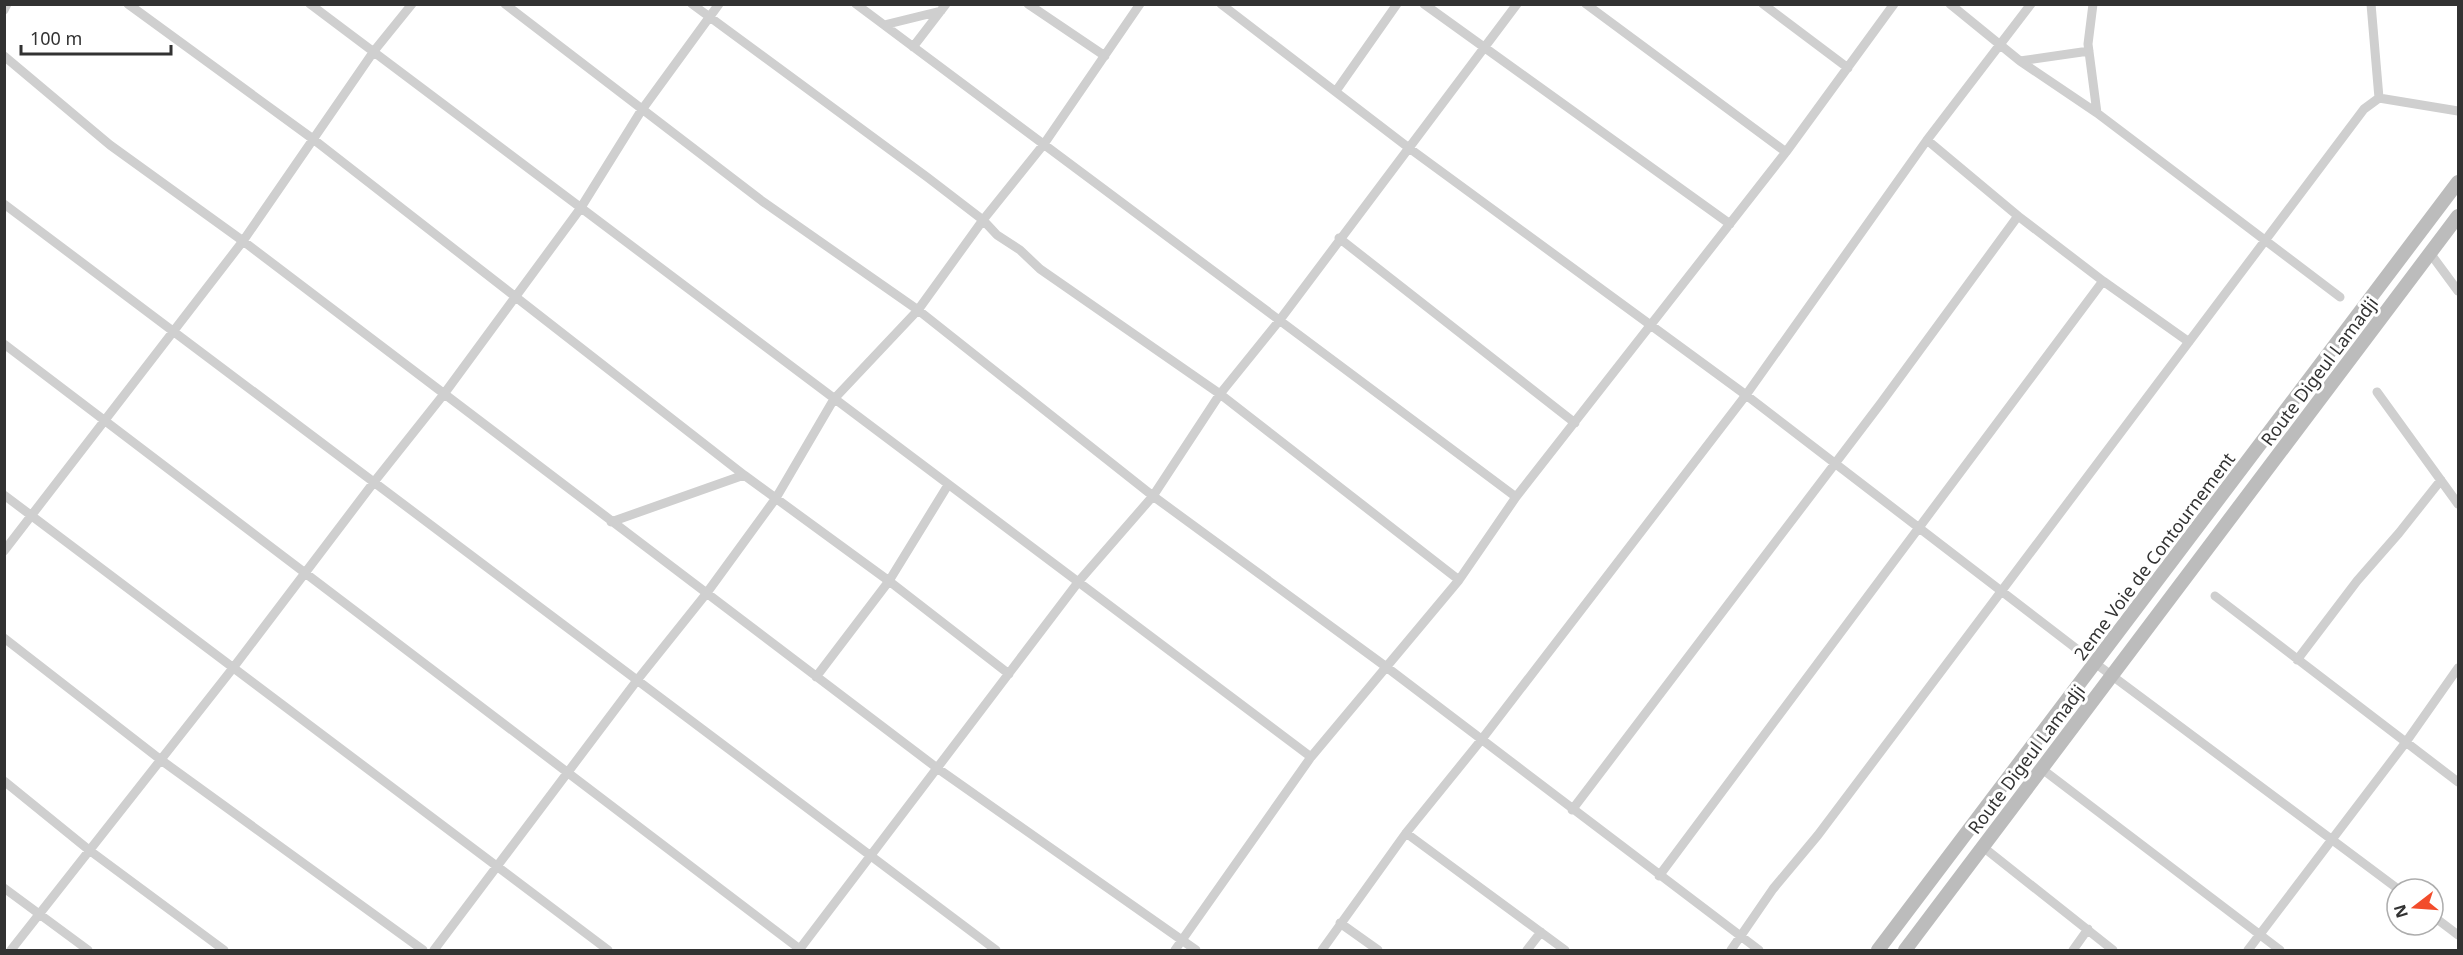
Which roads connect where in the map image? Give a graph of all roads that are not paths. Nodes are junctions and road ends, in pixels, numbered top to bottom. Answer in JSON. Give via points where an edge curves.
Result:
{"nodes":[{"id":1,"x":7,"y":4,"type":"edge"},
{"id":2,"x":129,"y":4,"type":"edge"},
{"id":3,"x":310,"y":4,"type":"edge"},
{"id":4,"x":412,"y":4,"type":"edge"},
{"id":5,"x":505,"y":4,"type":"edge"},
{"id":6,"x":692,"y":4,"type":"edge"},
{"id":7,"x":719,"y":4,"type":"edge"},
{"id":8,"x":856,"y":4,"type":"edge"},
{"id":9,"x":1028,"y":4,"type":"edge"},
{"id":10,"x":1140,"y":4,"type":"edge"},
{"id":11,"x":1221,"y":4,"type":"edge"},
{"id":12,"x":1397,"y":4,"type":"edge"},
{"id":13,"x":1424,"y":4,"type":"edge"},
{"id":14,"x":1517,"y":4,"type":"edge"},
{"id":15,"x":1586,"y":4,"type":"edge"},
{"id":16,"x":1762,"y":4,"type":"edge"},
{"id":17,"x":1894,"y":4,"type":"edge"},
{"id":18,"x":1950,"y":4,"type":"edge"},
{"id":19,"x":2031,"y":4,"type":"edge"},
{"id":20,"x":2093,"y":4,"type":"edge"},
{"id":21,"x":2371,"y":4,"type":"edge"},
{"id":22,"x":943,"y":8,"type":"edge"},
{"id":23,"x":4,"y":10,"type":"edge"},
{"id":24,"x":709,"y":17,"type":"junction"},
{"id":25,"x":884,"y":25,"type":"junction"},
{"id":26,"x":2000,"y":46,"type":"junction"},
{"id":27,"x":914,"y":47,"type":"junction"},
{"id":28,"x":1484,"y":48,"type":"junction"},
{"id":29,"x":374,"y":51,"type":"junction"},
{"id":30,"x":2089,"y":51,"type":"junction"},
{"id":31,"x":4,"y":56,"type":"edge"},
{"id":32,"x":1105,"y":56,"type":"junction"},
{"id":33,"x":2020,"y":61,"type":"junction"},
{"id":34,"x":1848,"y":68,"type":"junction"},
{"id":35,"x":1336,"y":91,"type":"junction"},
{"id":36,"x":2379,"y":98,"type":"junction"},
{"id":37,"x":641,"y":111,"type":"junction"},
{"id":38,"x":2458,"y":111,"type":"edge"},
{"id":39,"x":2097,"y":113,"type":"junction"},
{"id":40,"x":313,"y":139,"type":"junction"},
{"id":41,"x":1928,"y":140,"type":"junction"},
{"id":42,"x":1044,"y":144,"type":"junction"},
{"id":43,"x":1409,"y":148,"type":"junction"},
{"id":44,"x":1786,"y":152,"type":"junction"},
{"id":45,"x":2458,"y":182,"type":"edge"},
{"id":46,"x":4,"y":204,"type":"edge"},
{"id":47,"x":580,"y":209,"type":"junction"},
{"id":48,"x":2018,"y":216,"type":"junction"},
{"id":49,"x":2458,"y":216,"type":"edge"},
{"id":50,"x":983,"y":220,"type":"junction"},
{"id":51,"x":1730,"y":224,"type":"junction"},
{"id":52,"x":1339,"y":238,"type":"junction"},
{"id":53,"x":2264,"y":240,"type":"junction"},
{"id":54,"x":243,"y":241,"type":"junction"},
{"id":55,"x":2430,"y":253,"type":"junction"},
{"id":56,"x":2103,"y":280,"type":"junction"},
{"id":57,"x":2457,"y":286,"type":"edge"},
{"id":58,"x":2340,"y":297,"type":"dead end"},
{"id":59,"x":515,"y":298,"type":"junction"},
{"id":60,"x":918,"y":310,"type":"junction"},
{"id":61,"x":1279,"y":321,"type":"junction"},
{"id":62,"x":1650,"y":325,"type":"junction"},
{"id":63,"x":175,"y":331,"type":"junction"},
{"id":64,"x":2189,"y":342,"type":"junction"},
{"id":65,"x":4,"y":344,"type":"edge"},
{"id":66,"x":2377,"y":392,"type":"dead end"},
{"id":67,"x":444,"y":394,"type":"junction"},
{"id":68,"x":1220,"y":394,"type":"junction"},
{"id":69,"x":1746,"y":395,"type":"junction"},
{"id":70,"x":834,"y":399,"type":"junction"},
{"id":71,"x":105,"y":420,"type":"junction"},
{"id":72,"x":1575,"y":423,"type":"junction"},
{"id":73,"x":1835,"y":464,"type":"junction"},
{"id":74,"x":744,"y":475,"type":"junction"},
{"id":75,"x":2441,"y":480,"type":"junction"},
{"id":76,"x":374,"y":482,"type":"junction"},
{"id":77,"x":948,"y":485,"type":"junction"},
{"id":78,"x":4,"y":495,"type":"edge"},
{"id":79,"x":1153,"y":496,"type":"junction"},
{"id":80,"x":1516,"y":497,"type":"junction"},
{"id":81,"x":776,"y":498,"type":"junction"},
{"id":82,"x":2458,"y":504,"type":"edge"},
{"id":83,"x":31,"y":515,"type":"junction"},
{"id":84,"x":611,"y":522,"type":"junction"},
{"id":85,"x":1918,"y":529,"type":"junction"},
{"id":86,"x":4,"y":551,"type":"edge"},
{"id":87,"x":305,"y":573,"type":"junction"},
{"id":88,"x":1459,"y":580,"type":"junction"},
{"id":89,"x":889,"y":581,"type":"junction"},
{"id":90,"x":1079,"y":581,"type":"junction"},
{"id":91,"x":2002,"y":592,"type":"junction"},
{"id":92,"x":706,"y":594,"type":"junction"},
{"id":93,"x":2215,"y":596,"type":"dead end"},
{"id":94,"x":4,"y":638,"type":"edge"},
{"id":95,"x":2297,"y":660,"type":"junction"},
{"id":96,"x":2095,"y":663,"type":"junction"},
{"id":97,"x":1385,"y":666,"type":"junction"},
{"id":98,"x":233,"y":668,"type":"junction"},
{"id":99,"x":2458,"y":668,"type":"edge"},
{"id":100,"x":1009,"y":674,"type":"junction"},
{"id":101,"x":2113,"y":675,"type":"junction"},
{"id":102,"x":816,"y":677,"type":"junction"},
{"id":103,"x":638,"y":679,"type":"junction"},
{"id":104,"x":1482,"y":739,"type":"junction"},
{"id":105,"x":2406,"y":742,"type":"junction"},
{"id":106,"x":1311,"y":757,"type":"junction"},
{"id":107,"x":161,"y":760,"type":"junction"},
{"id":108,"x":937,"y":768,"type":"junction"},
{"id":109,"x":2042,"y":769,"type":"junction"},
{"id":110,"x":567,"y":774,"type":"junction"},
{"id":111,"x":4,"y":781,"type":"edge"},
{"id":112,"x":2458,"y":782,"type":"edge"},
{"id":113,"x":1572,"y":810,"type":"junction"},
{"id":114,"x":1406,"y":833,"type":"junction"},
{"id":115,"x":2334,"y":840,"type":"junction"},
{"id":116,"x":1983,"y":847,"type":"junction"},
{"id":117,"x":89,"y":850,"type":"junction"},
{"id":118,"x":871,"y":855,"type":"junction"},
{"id":119,"x":497,"y":866,"type":"junction"},
{"id":120,"x":1659,"y":876,"type":"junction"},
{"id":121,"x":2385,"y":879,"type":"edge"},
{"id":122,"x":4,"y":888,"type":"edge"},
{"id":123,"x":39,"y":915,"type":"junction"},
{"id":124,"x":1340,"y":923,"type":"junction"},
{"id":125,"x":2445,"y":925,"type":"edge"},
{"id":126,"x":2088,"y":929,"type":"junction"},
{"id":127,"x":1541,"y":932,"type":"junction"},
{"id":128,"x":2260,"y":935,"type":"junction"},
{"id":129,"x":2458,"y":935,"type":"edge"},
{"id":130,"x":1741,"y":937,"type":"junction"},
{"id":131,"x":1183,"y":940,"type":"junction"},
{"id":132,"x":800,"y":950,"type":"edge"},
{"id":133,"x":11,"y":951,"type":"edge"},
{"id":134,"x":88,"y":951,"type":"edge"},
{"id":135,"x":224,"y":951,"type":"edge"},
{"id":136,"x":423,"y":951,"type":"edge"},
{"id":137,"x":434,"y":951,"type":"edge"},
{"id":138,"x":608,"y":951,"type":"edge"},
{"id":139,"x":996,"y":951,"type":"edge"},
{"id":140,"x":1175,"y":951,"type":"edge"},
{"id":141,"x":1196,"y":951,"type":"edge"},
{"id":142,"x":1322,"y":951,"type":"edge"},
{"id":143,"x":1378,"y":951,"type":"edge"},
{"id":144,"x":1527,"y":951,"type":"edge"},
{"id":145,"x":1565,"y":951,"type":"edge"},
{"id":146,"x":1731,"y":951,"type":"edge"},
{"id":147,"x":1759,"y":951,"type":"edge"},
{"id":148,"x":1878,"y":951,"type":"edge"},
{"id":149,"x":1905,"y":951,"type":"edge"},
{"id":150,"x":2073,"y":951,"type":"edge"},
{"id":151,"x":2113,"y":951,"type":"edge"},
{"id":152,"x":2248,"y":951,"type":"edge"},
{"id":153,"x":2280,"y":951,"type":"edge"}],
"edges":[{"from":1,"to":23,"type":"street"},
{"from":2,"to":40,"type":"street"},
{"from":3,"to":29,"type":"street"},
{"from":4,"to":29,"type":"street"},
{"from":5,"to":37,"type":"street"},
{"from":6,"to":24,"type":"street"},
{"from":7,"to":24,"type":"street"},
{"from":8,"to":25,"type":"street"},
{"from":9,"to":32,"type":"street"},
{"from":10,"to":32,"type":"street"},
{"from":11,"to":35,"type":"street"},
{"from":12,"to":35,"type":"street"},
{"from":13,"to":28,"type":"street"},
{"from":14,"to":28,"type":"street"},
{"from":15,"to":44,"type":"street"},
{"from":16,"to":34,"type":"street"},
{"from":17,"to":34,"type":"street"},
{"from":18,"to":26,"type":"street"},
{"from":19,"to":26,"type":"street"},
{"from":20,"to":30,"type":"street"},
{"from":21,"to":36,"type":"street"},
{"from":22,"to":25,"type":"street"},
{"from":22,"to":27,"type":"street"},
{"from":24,"to":37,"type":"street"},
{"from":24,"to":50,"type":"street"},
{"from":25,"to":27,"type":"street"},
{"from":26,"to":33,"type":"street"},
{"from":26,"to":41,"type":"street"},
{"from":27,"to":42,"type":"street"},
{"from":28,"to":43,"type":"street"},
{"from":28,"to":51,"type":"street"},
{"from":29,"to":40,"type":"street"},
{"from":29,"to":47,"type":"street"},
{"from":30,"to":33,"type":"street"},
{"from":30,"to":39,"type":"street"},
{"from":31,"to":54,"type":"street","via":[[110,145]]},
{"from":32,"to":42,"type":"street"},
{"from":33,"to":39,"type":"street"},
{"from":34,"to":44,"type":"street"},
{"from":35,"to":43,"type":"street"},
{"from":36,"to":38,"type":"street"},
{"from":36,"to":53,"type":"street","via":[[2364,109]]},
{"from":37,"to":47,"type":"street"},
{"from":37,"to":60,"type":"street"},
{"from":39,"to":53,"type":"street"},
{"from":40,"to":54,"type":"street"},
{"from":40,"to":59,"type":"street"},
{"from":41,"to":48,"type":"street"},
{"from":41,"to":69,"type":"street"},
{"from":42,"to":50,"type":"street"},
{"from":42,"to":61,"type":"street"},
{"from":43,"to":52,"type":"street"},
{"from":43,"to":62,"type":"street"},
{"from":44,"to":51,"type":"street"},
{"from":45,"to":96,"type":"main road","name":"2eme Voie de Contournement"},
{"from":46,"to":63,"type":"street"},
{"from":47,"to":59,"type":"street"},
{"from":47,"to":70,"type":"street"},
{"from":48,"to":56,"type":"street"},
{"from":48,"to":73,"type":"street"},
{"from":49,"to":55,"type":"main road","name":"Route Digeul Lamadji"},
{"from":50,"to":60,"type":"street"},
{"from":50,"to":68,"type":"street","via":[[1040,269]]},
{"from":51,"to":62,"type":"street"},
{"from":52,"to":61,"type":"street"},
{"from":52,"to":72,"type":"street"},
{"from":53,"to":58,"type":"street"},
{"from":53,"to":64,"type":"street"},
{"from":54,"to":63,"type":"street"},
{"from":54,"to":67,"type":"street"},
{"from":55,"to":57,"type":"street"},
{"from":55,"to":101,"type":"main road","name":"Route Digeul Lamadji"},
{"from":56,"to":64,"type":"street"},
{"from":56,"to":85,"type":"street"},
{"from":59,"to":67,"type":"street"},
{"from":59,"to":74,"type":"street"},
{"from":60,"to":70,"type":"street"},
{"from":60,"to":79,"type":"street"},
{"from":61,"to":68,"type":"street"},
{"from":61,"to":80,"type":"street"},
{"from":62,"to":69,"type":"street"},
{"from":62,"to":72,"type":"street"},
{"from":63,"to":71,"type":"street"},
{"from":63,"to":76,"type":"street"},
{"from":64,"to":91,"type":"street"},
{"from":65,"to":71,"type":"street"},
{"from":66,"to":75,"type":"street"},
{"from":67,"to":76,"type":"street"},
{"from":67,"to":84,"type":"street"},
{"from":68,"to":79,"type":"street"},
{"from":68,"to":88,"type":"street"},
{"from":69,"to":73,"type":"street"},
{"from":69,"to":104,"type":"street"},
{"from":70,"to":77,"type":"street"},
{"from":70,"to":81,"type":"street"},
{"from":71,"to":83,"type":"street"},
{"from":71,"to":87,"type":"street"},
{"from":72,"to":80,"type":"street"},
{"from":73,"to":85,"type":"street"},
{"from":73,"to":113,"type":"street"},
{"from":74,"to":81,"type":"street"},
{"from":74,"to":84,"type":"street"},
{"from":75,"to":82,"type":"street"},
{"from":75,"to":95,"type":"street","via":[[2356,581]]},
{"from":76,"to":87,"type":"street"},
{"from":76,"to":103,"type":"street"},
{"from":77,"to":89,"type":"street"},
{"from":77,"to":90,"type":"street"},
{"from":78,"to":83,"type":"street"},
{"from":79,"to":90,"type":"street"},
{"from":79,"to":97,"type":"street"},
{"from":80,"to":88,"type":"street"},
{"from":81,"to":89,"type":"street"},
{"from":81,"to":92,"type":"street"},
{"from":83,"to":86,"type":"street"},
{"from":83,"to":98,"type":"street"},
{"from":84,"to":92,"type":"street"},
{"from":85,"to":91,"type":"street"},
{"from":85,"to":120,"type":"street"},
{"from":87,"to":98,"type":"street"},
{"from":87,"to":110,"type":"street"},
{"from":88,"to":97,"type":"street"},
{"from":89,"to":100,"type":"street"},
{"from":89,"to":102,"type":"street"},
{"from":90,"to":100,"type":"street"},
{"from":90,"to":106,"type":"street"},
{"from":91,"to":96,"type":"street"},
{"from":91,"to":130,"type":"street","via":[[1773,889]]},
{"from":92,"to":102,"type":"street"},
{"from":92,"to":103,"type":"street"},
{"from":93,"to":95,"type":"street"},
{"from":94,"to":107,"type":"street"},
{"from":95,"to":105,"type":"street"},
{"from":96,"to":101,"type":"street"},
{"from":96,"to":148,"type":"main road","name":"2eme Voie de Contournement"},
{"from":97,"to":104,"type":"street"},
{"from":97,"to":106,"type":"street"},
{"from":98,"to":107,"type":"street"},
{"from":98,"to":119,"type":"street"},
{"from":99,"to":105,"type":"street"},
{"from":100,"to":108,"type":"street"},
{"from":101,"to":109,"type":"main road","name":"Route Digeul Lamadji"},
{"from":101,"to":115,"type":"street"},
{"from":102,"to":108,"type":"street"},
{"from":103,"to":110,"type":"street"},
{"from":103,"to":118,"type":"street"},
{"from":104,"to":113,"type":"street"},
{"from":104,"to":114,"type":"street"},
{"from":105,"to":112,"type":"street"},
{"from":105,"to":115,"type":"street"},
{"from":106,"to":131,"type":"street"},
{"from":107,"to":117,"type":"street"},
{"from":107,"to":136,"type":"street"},
{"from":108,"to":118,"type":"street"},
{"from":108,"to":131,"type":"street"},
{"from":109,"to":116,"type":"main road","name":"Route Digeul Lamadji"},
{"from":109,"to":128,"type":"street"},
{"from":110,"to":119,"type":"street"},
{"from":110,"to":132,"type":"street"},
{"from":111,"to":117,"type":"street"},
{"from":113,"to":120,"type":"street"},
{"from":114,"to":124,"type":"street"},
{"from":114,"to":127,"type":"street"},
{"from":115,"to":121,"type":"street"},
{"from":115,"to":128,"type":"street"},
{"from":116,"to":126,"type":"street"},
{"from":116,"to":149,"type":"main road","name":"Route Digeul Lamadji"},
{"from":117,"to":123,"type":"street"},
{"from":117,"to":135,"type":"street"},
{"from":118,"to":132,"type":"street"},
{"from":118,"to":139,"type":"street"},
{"from":119,"to":137,"type":"street"},
{"from":119,"to":138,"type":"street"},
{"from":120,"to":130,"type":"street"},
{"from":122,"to":123,"type":"street"},
{"from":123,"to":133,"type":"street"},
{"from":123,"to":134,"type":"street"},
{"from":124,"to":142,"type":"street"},
{"from":124,"to":143,"type":"street"},
{"from":125,"to":129,"type":"street"},
{"from":126,"to":150,"type":"street"},
{"from":126,"to":151,"type":"street"},
{"from":127,"to":144,"type":"street"},
{"from":127,"to":145,"type":"street"},
{"from":128,"to":152,"type":"street"},
{"from":128,"to":153,"type":"street"},
{"from":130,"to":146,"type":"street"},
{"from":130,"to":147,"type":"street"},
{"from":131,"to":140,"type":"street"},
{"from":131,"to":141,"type":"street"}]}
